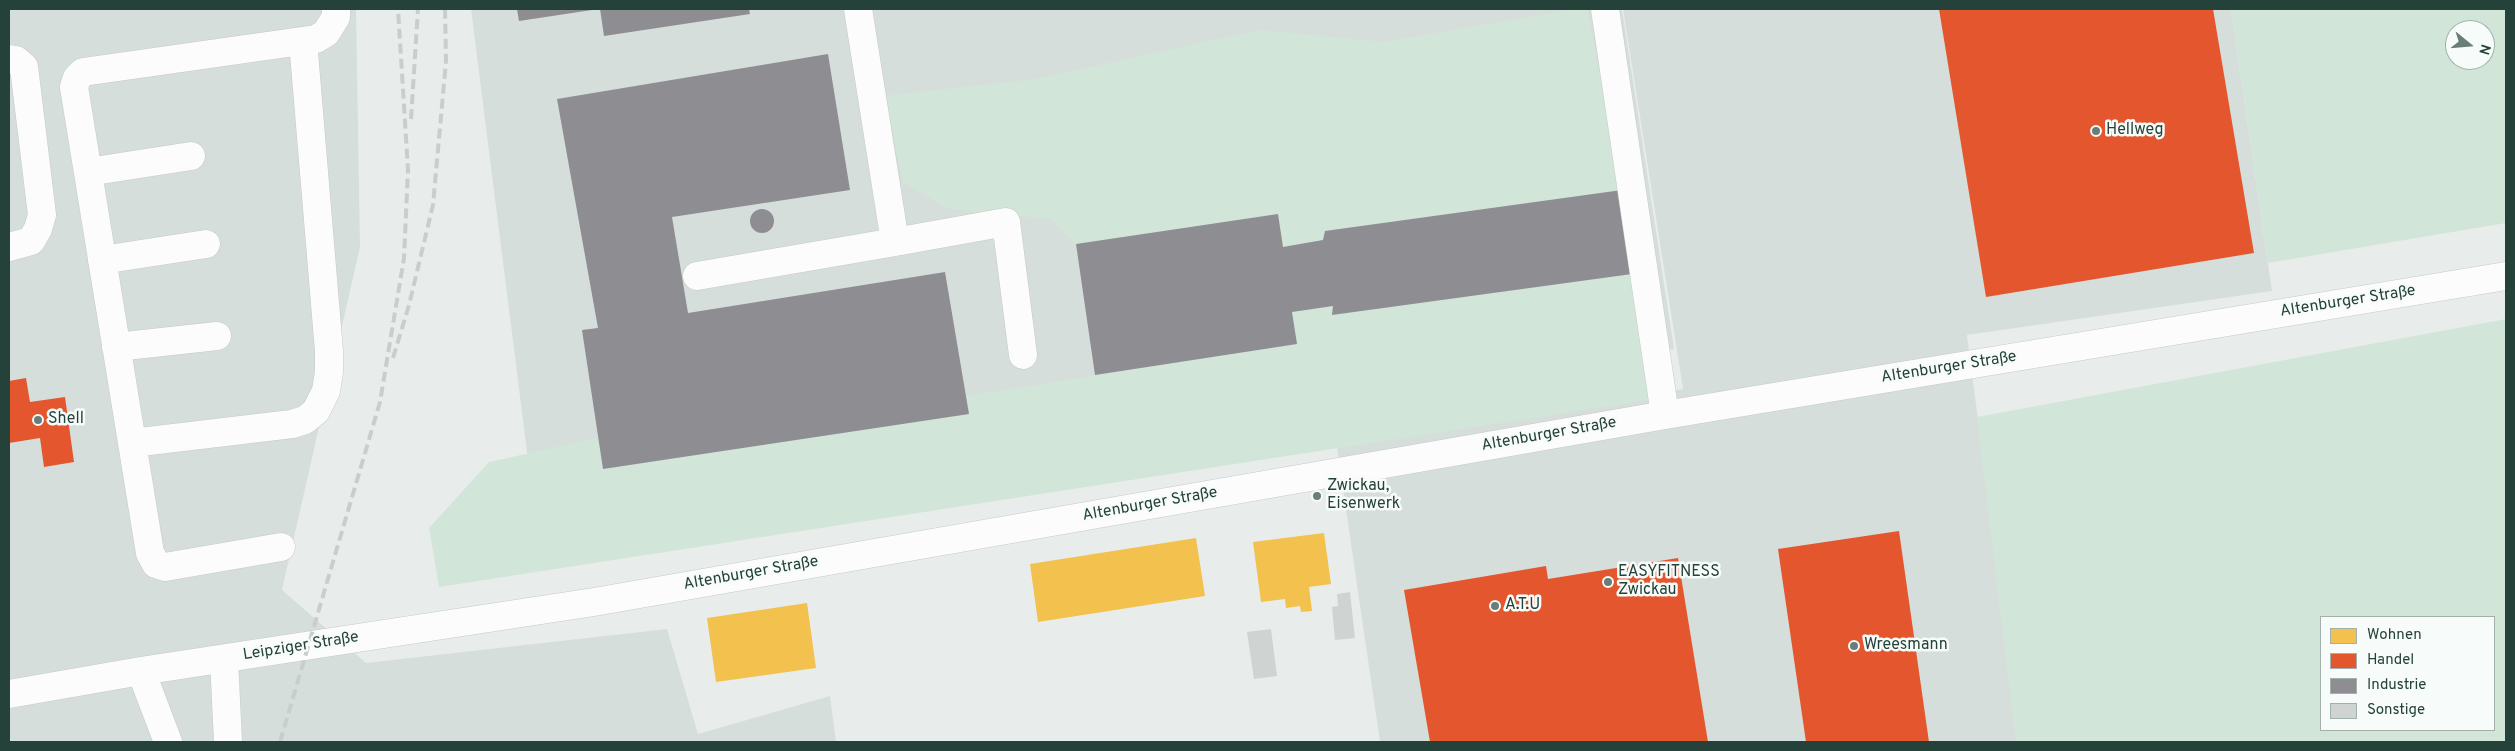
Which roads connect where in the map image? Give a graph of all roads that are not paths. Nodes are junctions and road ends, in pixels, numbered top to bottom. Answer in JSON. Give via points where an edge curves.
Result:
{"nodes":[{"id":1,"x":336,"y":9,"type":"edge"},
{"id":2,"x":858,"y":9,"type":"edge"},
{"id":3,"x":1605,"y":9,"type":"edge"},
{"id":4,"x":303,"y":41,"type":"junction"},
{"id":5,"x":9,"y":58,"type":"edge"},
{"id":6,"x":191,"y":156,"type":"dead end"},
{"id":7,"x":88,"y":172,"type":"junction"},
{"id":8,"x":895,"y":242,"type":"junction"},
{"id":9,"x":206,"y":244,"type":"dead end"},
{"id":10,"x":9,"y":247,"type":"edge"},
{"id":11,"x":102,"y":260,"type":"junction"},
{"id":12,"x":697,"y":276,"type":"dead end"},
{"id":13,"x":2506,"y":276,"type":"edge"},
{"id":14,"x":217,"y":336,"type":"dead end"},
{"id":15,"x":116,"y":347,"type":"junction"},
{"id":16,"x":1023,"y":355,"type":"dead end"},
{"id":17,"x":1665,"y":415,"type":"junction"},
{"id":18,"x":132,"y":443,"type":"junction"},
{"id":19,"x":282,"y":547,"type":"dead end"},
{"id":20,"x":594,"y":602,"type":"joint"},
{"id":21,"x":224,"y":659,"type":"junction"},
{"id":22,"x":141,"y":671,"type":"junction"},
{"id":23,"x":9,"y":694,"type":"edge"},
{"id":24,"x":168,"y":742,"type":"edge"},
{"id":25,"x":228,"y":742,"type":"edge"}],
"edges":[{"from":1,"to":4,"type":"street","via":[[336,17],[326,33]]},
{"from":2,"to":8,"type":"street"},
{"from":3,"to":17,"type":"street"},
{"from":4,"to":7,"type":"street","via":[[83,72],[74,87]]},
{"from":4,"to":18,"type":"street","via":[[329,351],[326,391],[316,410],[304,420],[292,424]]},
{"from":5,"to":10,"type":"street","via":[[24,67],[42,215],[30,241]]},
{"from":6,"to":7,"type":"street"},
{"from":7,"to":11,"type":"street"},
{"from":8,"to":12,"type":"street"},
{"from":8,"to":16,"type":"street","via":[[1006,222]]},
{"from":9,"to":11,"type":"street"},
{"from":11,"to":15,"type":"street"},
{"from":13,"to":17,"type":"street","name":"Altenburger Straße"},
{"from":14,"to":15,"type":"street"},
{"from":15,"to":18,"type":"street"},
{"from":17,"to":20,"type":"street","name":"Altenburger Straße"},
{"from":18,"to":19,"type":"street","via":[[150,553],[156,564],[165,566]]},
{"from":20,"to":21,"type":"street","name":"Leipziger Straße"},
{"from":21,"to":22,"type":"street","name":"Leipziger Straße"},
{"from":21,"to":25,"type":"street"},
{"from":22,"to":23,"type":"street","name":"Leipziger Straße"},
{"from":22,"to":24,"type":"street"}]}
